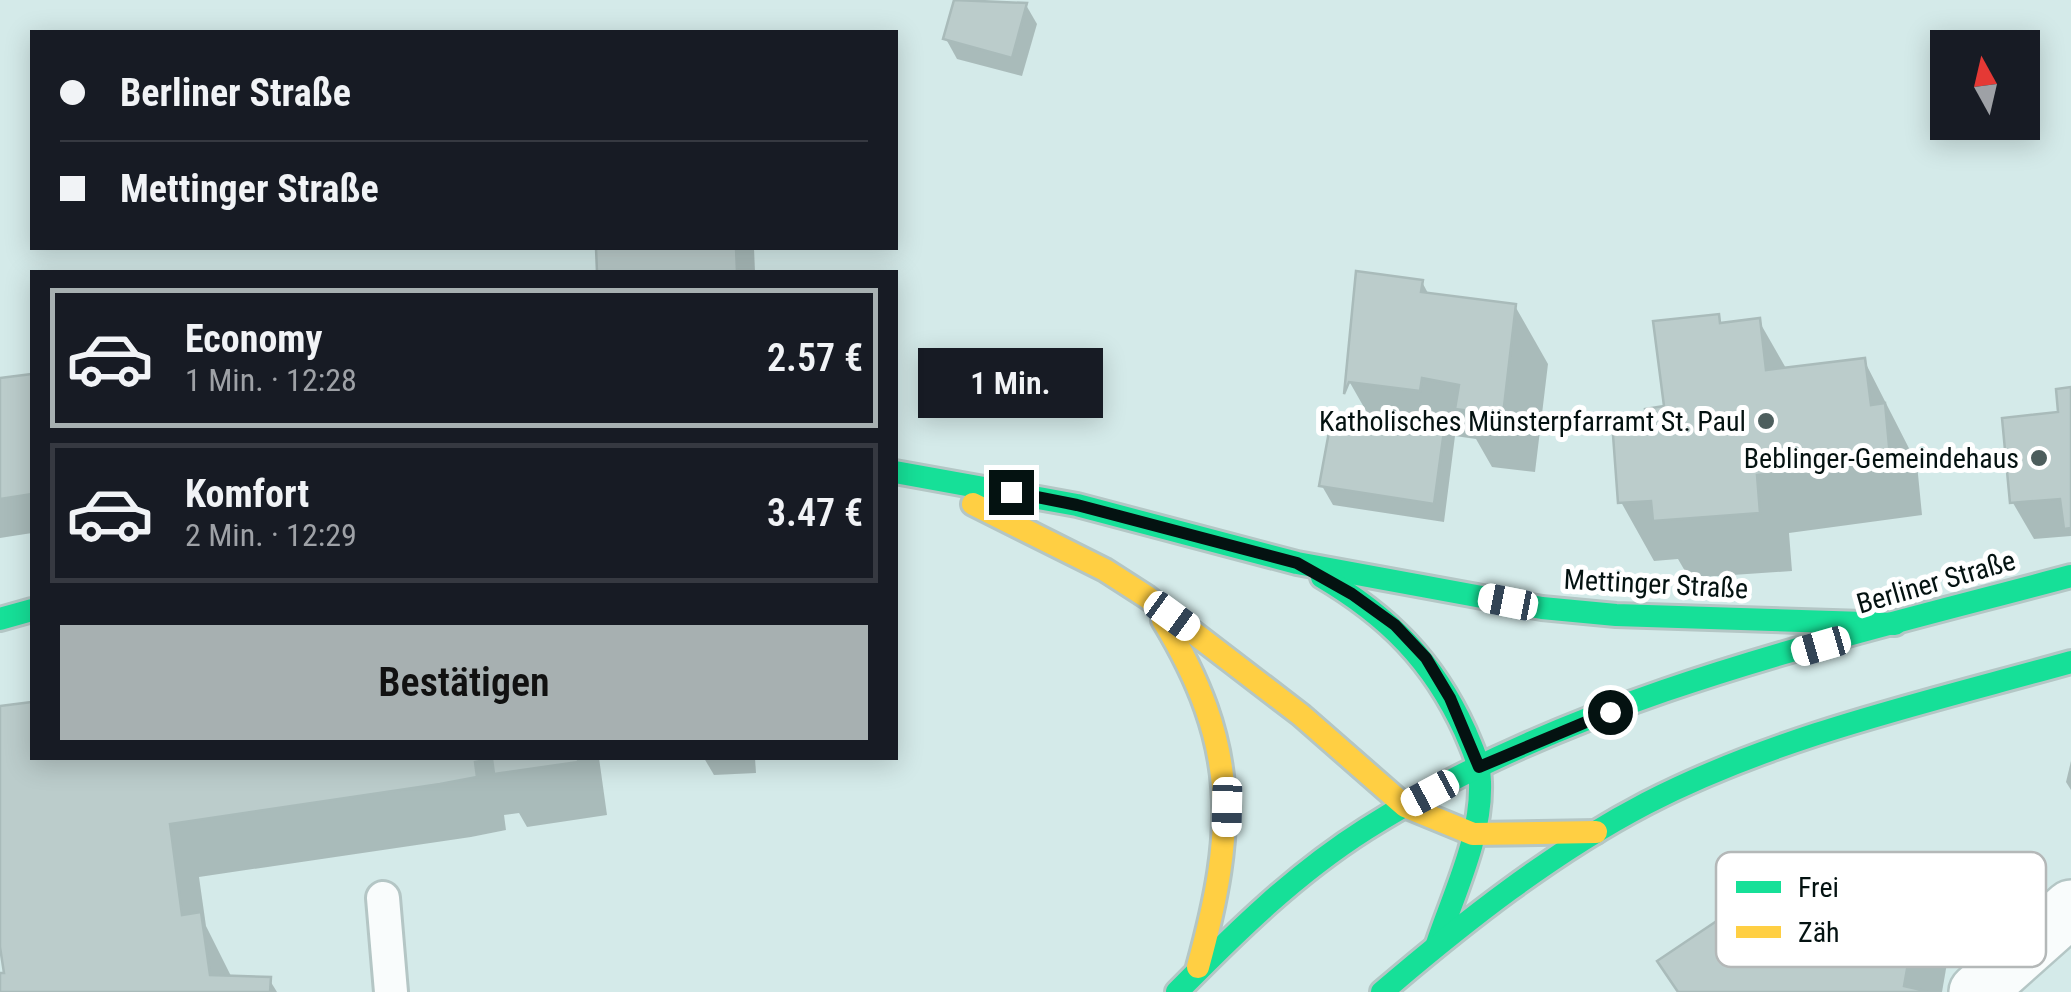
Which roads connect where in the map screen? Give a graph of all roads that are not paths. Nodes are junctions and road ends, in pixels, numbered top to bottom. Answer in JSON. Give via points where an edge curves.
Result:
{"nodes":[{"id":1,"x":904,"y":473,"type":"edge"},
{"id":2,"x":1297,"y":563,"type":"junction"},
{"id":3,"x":2071,"y":576,"type":"edge"},
{"id":4,"x":1146,"y":597,"type":"junction"},
{"id":5,"x":30,"y":611,"type":"edge"},
{"id":6,"x":0,"y":619,"type":"edge"},
{"id":7,"x":1895,"y":624,"type":"junction"},
{"id":8,"x":2071,"y":662,"type":"edge"},
{"id":9,"x":1479,"y":767,"type":"junction"},
{"id":10,"x":1405,"y":806,"type":"junction"},
{"id":11,"x":1596,"y":832,"type":"junction"},
{"id":12,"x":1473,"y":834,"type":"junction"},
{"id":13,"x":383,"y":898,"type":"dead end"},
{"id":14,"x":2071,"y":908,"type":"edge"},
{"id":15,"x":2046,"y":930,"type":"edge"},
{"id":16,"x":1437,"y":944,"type":"junction"},
{"id":17,"x":1198,"y":967,"type":"junction"},
{"id":18,"x":2005,"y":967,"type":"edge"},
{"id":19,"x":391,"y":992,"type":"edge"},
{"id":20,"x":1177,"y":992,"type":"edge"},
{"id":21,"x":1382,"y":992,"type":"edge"},
{"id":22,"x":1977,"y":992,"type":"edge"}],
"edges":[{"from":1,"to":2,"type":"main road","name":"Mettinger Straße","via":[[1077,505]]},
{"from":1,"to":4,"type":"main road","name":"Mettinger Straße","via":[[1105,570]]},
{"from":2,"to":7,"type":"main road","name":"Mettinger Straße","via":[[1561,610]]},
{"from":2,"to":9,"type":"main road","name":"Mettinger Straße","via":[[1395,625],[1426,658]]},
{"from":3,"to":7,"type":"main road","name":"Berliner Straße"},
{"from":4,"to":10,"type":"main road","name":"Mettinger Straße","via":[[1270,690]]},
{"from":4,"to":17,"type":"main road","name":"Mettinger Straße","via":[[1202,687],[1225,765],[1226,851]]},
{"from":5,"to":6,"type":"main road"},
{"from":7,"to":9,"type":"main road","name":"Berliner Straße","via":[[1673,689]]},
{"from":8,"to":11,"type":"main road","via":[[1797,742]]},
{"from":9,"to":10,"type":"main road","name":"Berliner Straße"},
{"from":9,"to":12,"type":"main road"},
{"from":10,"to":12,"type":"main road"},
{"from":10,"to":17,"type":"main road","name":"Berliner Straße","via":[[1266,905]]},
{"from":11,"to":12,"type":"main road"},
{"from":11,"to":16,"type":"main road"},
{"from":12,"to":16,"type":"main road"},
{"from":13,"to":19,"type":"lane"},
{"from":14,"to":15,"type":"street"},
{"from":16,"to":21,"type":"main road"},
{"from":17,"to":20,"type":"main road","name":"Berliner Straße"},
{"from":18,"to":22,"type":"street"}]}
